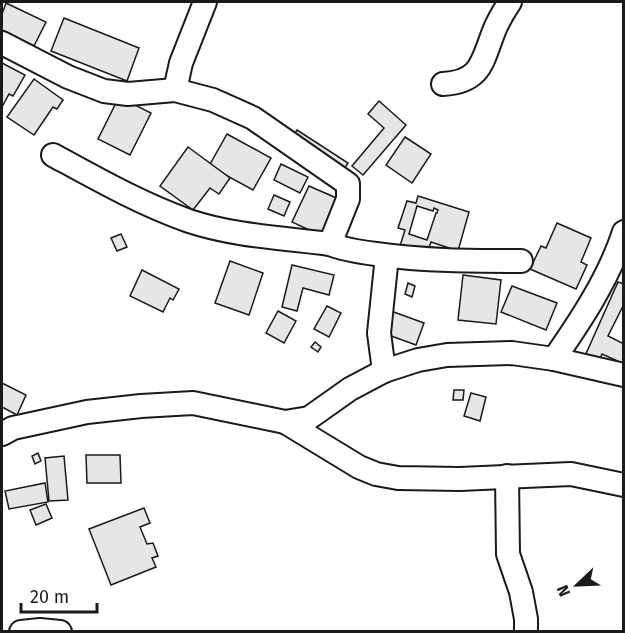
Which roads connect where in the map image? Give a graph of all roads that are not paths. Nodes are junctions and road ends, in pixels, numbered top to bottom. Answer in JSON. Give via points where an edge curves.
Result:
{"nodes":[{"id":1,"x":206,"y":2,"type":"edge"},
{"id":2,"x":510,"y":2,"type":"edge"},
{"id":3,"x":2,"y":43,"type":"edge"},
{"id":4,"x":443,"y":84,"type":"dead end"},
{"id":5,"x":175,"y":90,"type":"junction"},
{"id":6,"x":53,"y":155,"type":"dead end"},
{"id":7,"x":624,"y":232,"type":"edge"},
{"id":8,"x":330,"y":244,"type":"junction"},
{"id":9,"x":387,"y":256,"type":"junction"},
{"id":10,"x":521,"y":261,"type":"dead end"},
{"id":11,"x":554,"y":359,"type":"junction"},
{"id":12,"x":384,"y":371,"type":"junction"},
{"id":13,"x":624,"y":375,"type":"edge"},
{"id":14,"x":285,"y":422,"type":"junction"},
{"id":15,"x":5,"y":430,"type":"edge"},
{"id":16,"x":507,"y":476,"type":"junction"},
{"id":17,"x":624,"y":485,"type":"edge"},
{"id":18,"x":21,"y":632,"type":"edge"},
{"id":19,"x":60,"y":632,"type":"edge"},
{"id":20,"x":526,"y":632,"type":"edge"}],
"edges":[{"from":1,"to":5,"type":"street","via":[[181,63]]},
{"from":2,"to":4,"type":"street","via":[[481,66],[466,80]]},
{"from":3,"to":5,"type":"street","via":[[104,92]]},
{"from":5,"to":8,"type":"street","via":[[213,100],[253,118],[348,184],[348,199]]},
{"from":6,"to":8,"type":"street","via":[[139,201],[190,221],[226,230]]},
{"from":7,"to":11,"type":"street","via":[[591,303]]},
{"from":8,"to":9,"type":"street"},
{"from":9,"to":10,"type":"street"},
{"from":9,"to":12,"type":"street","via":[[379,333]]},
{"from":11,"to":12,"type":"street","via":[[512,353],[447,355]]},
{"from":11,"to":13,"type":"street"},
{"from":12,"to":14,"type":"street","via":[[309,418]]},
{"from":14,"to":15,"type":"street","via":[[193,403],[87,412]]},
{"from":14,"to":16,"type":"street","via":[[376,474],[460,479]]},
{"from":16,"to":17,"type":"street","via":[[571,474]]},
{"from":16,"to":20,"type":"street","via":[[508,554],[521,592]]},
{"from":18,"to":19,"type":"street"}]}
